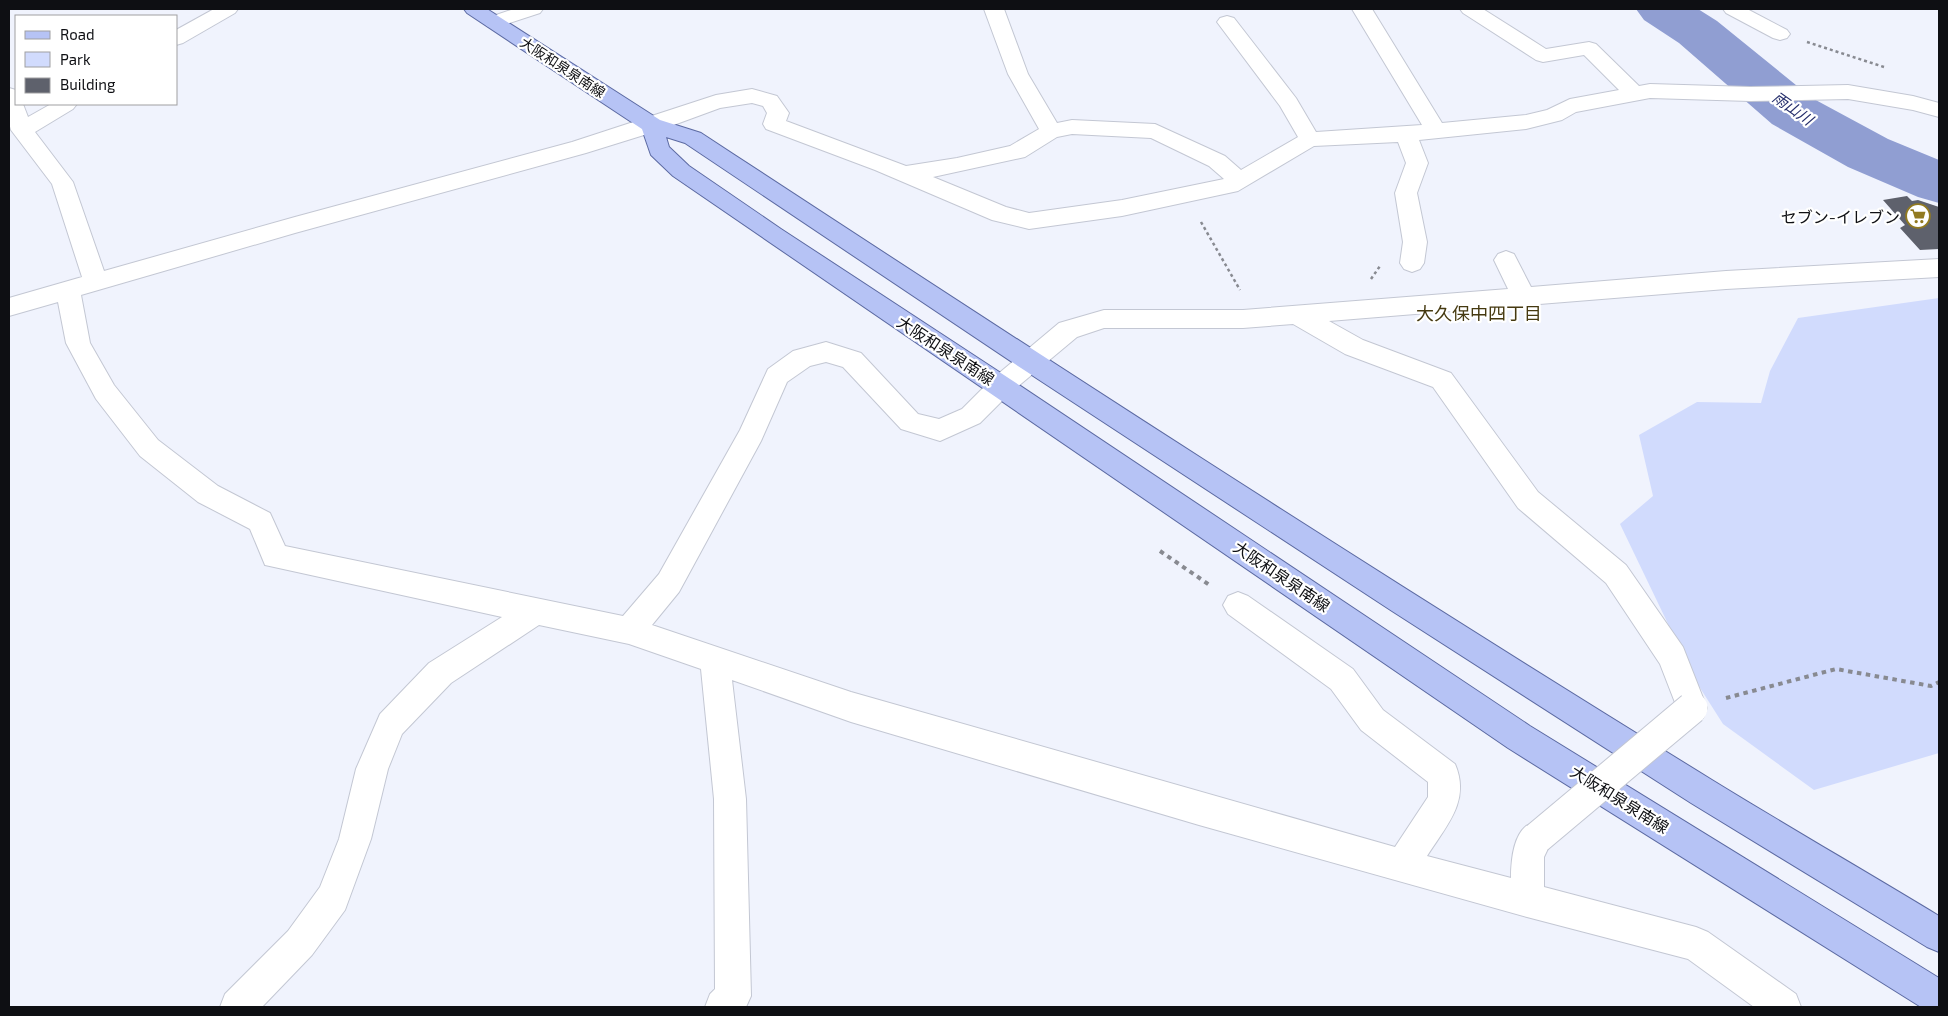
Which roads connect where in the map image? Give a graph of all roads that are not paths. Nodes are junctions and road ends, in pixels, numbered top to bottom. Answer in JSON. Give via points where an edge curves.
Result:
{"nodes":[{"id":1,"x":228,"y":9,"type":"edge"},
{"id":2,"x":474,"y":9,"type":"edge"},
{"id":3,"x":533,"y":9,"type":"edge"},
{"id":4,"x":994,"y":9,"type":"edge"},
{"id":5,"x":1362,"y":9,"type":"edge"},
{"id":6,"x":1470,"y":9,"type":"edge"},
{"id":7,"x":1733,"y":9,"type":"edge"},
{"id":8,"x":494,"y":22,"type":"junction"},
{"id":9,"x":1227,"y":22,"type":"dead end"},
{"id":10,"x":1780,"y":34,"type":"road end"},
{"id":11,"x":178,"y":38,"type":"edge"},
{"id":12,"x":1635,"y":94,"type":"junction"},
{"id":13,"x":9,"y":95,"type":"edge"},
{"id":14,"x":64,"y":105,"type":"edge"},
{"id":15,"x":1939,"y":110,"type":"edge"},
{"id":16,"x":652,"y":125,"type":"junction"},
{"id":17,"x":22,"y":130,"type":"junction"},
{"id":18,"x":1436,"y":130,"type":"junction"},
{"id":19,"x":1051,"y":131,"type":"junction"},
{"id":20,"x":1406,"y":132,"type":"junction"},
{"id":21,"x":1310,"y":139,"type":"junction"},
{"id":22,"x":904,"y":174,"type":"junction"},
{"id":23,"x":1239,"y":180,"type":"junction"},
{"id":24,"x":1506,"y":260,"type":"dead end"},
{"id":25,"x":1412,"y":263,"type":"dead end"},
{"id":26,"x":1939,"y":268,"type":"edge"},
{"id":27,"x":96,"y":282,"type":"junction"},
{"id":28,"x":68,"y":291,"type":"junction"},
{"id":29,"x":1524,"y":297,"type":"junction"},
{"id":30,"x":9,"y":307,"type":"edge"},
{"id":31,"x":1297,"y":315,"type":"junction"},
{"id":32,"x":1030,"y":360,"type":"junction"},
{"id":33,"x":1001,"y":386,"type":"junction"},
{"id":34,"x":1238,"y":605,"type":"road end"},
{"id":35,"x":536,"y":611,"type":"junction"},
{"id":36,"x":629,"y":631,"type":"junction"},
{"id":37,"x":715,"y":660,"type":"junction"},
{"id":38,"x":1402,"y":866,"type":"junction"},
{"id":39,"x":1527,"y":900,"type":"junction"},
{"id":40,"x":1939,"y":935,"type":"edge"},
{"id":41,"x":1939,"y":998,"type":"edge"},
{"id":42,"x":238,"y":1007,"type":"edge"},
{"id":43,"x":722,"y":1007,"type":"edge"},
{"id":44,"x":1783,"y":1007,"type":"edge"}],
"edges":[{"from":1,"to":11,"type":"street"},
{"from":2,"to":8,"type":"main road","name":"大阪和泉泉南線"},
{"from":3,"to":8,"type":"street"},
{"from":4,"to":19,"type":"street","via":[[1018,74]]},
{"from":5,"to":18,"type":"street"},
{"from":6,"to":12,"type":"street","via":[[1543,56],[1589,48]]},
{"from":7,"to":10,"type":"street"},
{"from":8,"to":16,"type":"main road","name":"大阪和泉泉南線"},
{"from":9,"to":21,"type":"street","via":[[1289,103]]},
{"from":12,"to":15,"type":"street","via":[[1650,91],[1848,92]]},
{"from":12,"to":18,"type":"street","via":[[1570,106],[1554,115],[1526,122]]},
{"from":13,"to":17,"type":"street"},
{"from":14,"to":17,"type":"street"},
{"from":16,"to":22,"type":"street","via":[[716,102],[752,96],[770,101],[778,113],[774,124]]},
{"from":16,"to":27,"type":"street"},
{"from":16,"to":32,"type":"main road","name":"大阪和泉泉南線","via":[[692,138]]},
{"from":16,"to":33,"type":"main road","name":"大阪和泉泉南線","via":[[659,150],[681,171]]},
{"from":17,"to":27,"type":"street","via":[[62,182]]},
{"from":18,"to":20,"type":"street"},
{"from":19,"to":22,"type":"street","via":[[1016,152],[958,166]]},
{"from":19,"to":23,"type":"street","via":[[1072,127],[1155,131],[1217,161]]},
{"from":20,"to":21,"type":"street"},
{"from":20,"to":25,"type":"street","via":[[1417,163],[1406,193],[1414,242]]},
{"from":21,"to":23,"type":"street"},
{"from":22,"to":23,"type":"street","via":[[1000,214],[1029,221],[1122,208],[1230,186]]},
{"from":24,"to":29,"type":"street"},
{"from":26,"to":29,"type":"street","via":[[1726,280]]},
{"from":27,"to":28,"type":"street"},
{"from":28,"to":30,"type":"street"},
{"from":28,"to":35,"type":"street","via":[[78,343],[105,392],[149,448],[208,494],[260,521],[275,556]]},
{"from":29,"to":31,"type":"street"},
{"from":31,"to":32,"type":"street","via":[[1243,319],[1104,319],[1068,330]]},
{"from":31,"to":39,"type":"street","bridge":true,"via":[[1354,347],[1442,380],[1528,500],[1616,574],[1672,657],[1692,708],[1537,838],[1528,855]]},
{"from":32,"to":33,"type":"street"},
{"from":32,"to":40,"type":"main road","name":"大阪和泉泉南線","via":[[1702,792]]},
{"from":33,"to":36,"type":"street","via":[[971,416],[940,430],[910,422],[852,360],[826,352],[802,358],[777,376],[752,433],[669,583]]},
{"from":33,"to":41,"type":"main road","name":"大阪和泉泉南線","via":[[1520,737]]},
{"from":34,"to":38,"type":"street","via":[[1342,680],[1372,720],[1444,775],[1444,801]]},
{"from":35,"to":36,"type":"street"},
{"from":35,"to":42,"type":"street","via":[[440,673],[391,724],[372,769],[355,839],[333,898],[300,943]]},
{"from":36,"to":37,"type":"street"},
{"from":37,"to":38,"type":"street","via":[[851,707]]},
{"from":37,"to":43,"type":"street","via":[[730,799],[733,996]]},
{"from":38,"to":39,"type":"street"},
{"from":39,"to":44,"type":"street","via":[[1696,944]]}]}
